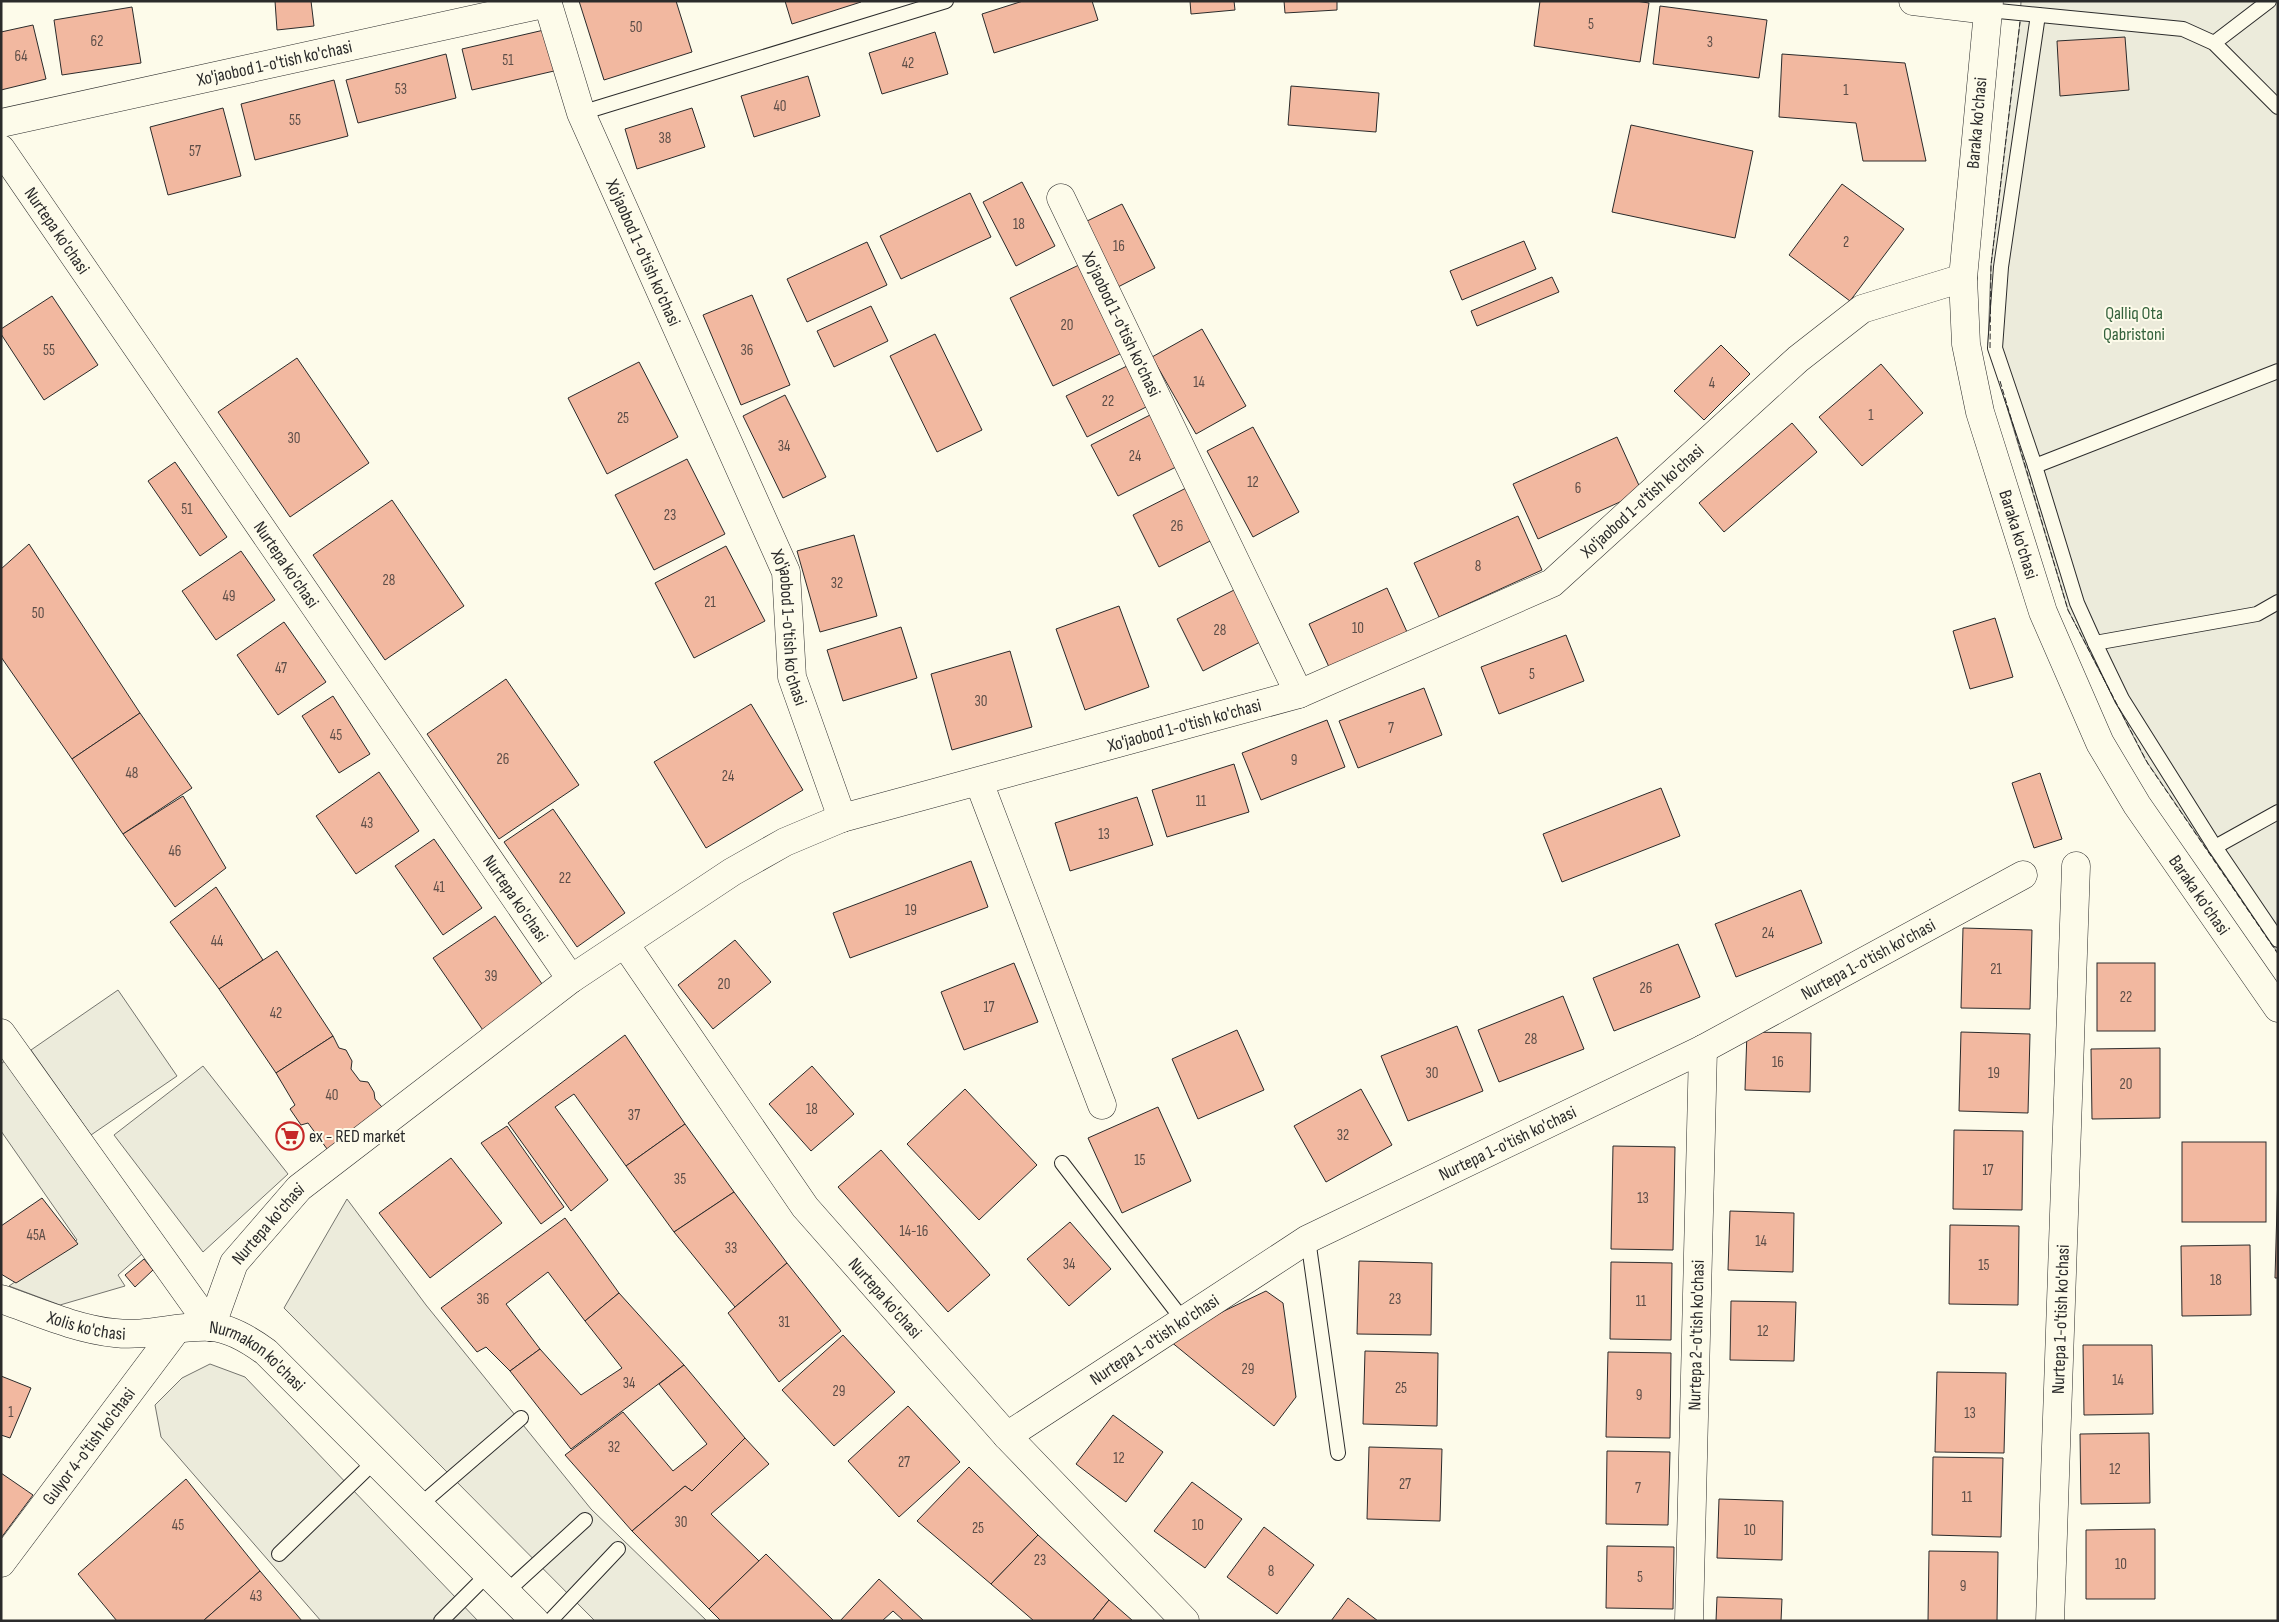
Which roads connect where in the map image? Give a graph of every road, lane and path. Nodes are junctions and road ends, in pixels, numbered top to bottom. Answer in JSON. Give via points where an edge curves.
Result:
{"nodes":[{"id":1,"x":946,"y":1,"type":"edge"},
{"id":2,"x":1914,"y":1,"type":"edge"},
{"id":3,"x":2269,"y":1,"type":"edge"},
{"id":4,"x":547,"y":2,"type":"edge"},
{"id":5,"x":1988,"y":6,"type":"edge"},
{"id":6,"x":2038,"y":15,"type":"junction"},
{"id":7,"x":2214,"y":42,"type":"junction"},
{"id":8,"x":2278,"y":107,"type":"edge"},
{"id":9,"x":581,"y":113,"type":"junction"},
{"id":10,"x":1,"y":123,"type":"edge"},
{"id":11,"x":1,"y":149,"type":"edge"},
{"id":12,"x":1061,"y":198,"type":"dead end"},
{"id":13,"x":1963,"y":278,"type":"junction"},
{"id":14,"x":2278,"y":371,"type":"edge"},
{"id":15,"x":2036,"y":466,"type":"junction"},
{"id":16,"x":2278,"y":602,"type":"edge"},
{"id":17,"x":2095,"y":643,"type":"junction"},
{"id":18,"x":1299,"y":694,"type":"junction"},
{"id":19,"x":979,"y":782,"type":"junction"},
{"id":20,"x":2278,"y":812,"type":"edge"},
{"id":21,"x":842,"y":818,"type":"junction"},
{"id":22,"x":2215,"y":847,"type":"junction"},
{"id":23,"x":2076,"y":866,"type":"dead end"},
{"id":24,"x":2023,"y":875,"type":"dead end"},
{"id":25,"x":2278,"y":940,"type":"edge"},
{"id":26,"x":625,"y":944,"type":"junction"},
{"id":27,"x":571,"y":979,"type":"junction"},
{"id":28,"x":2278,"y":1008,"type":"edge"},
{"id":29,"x":1,"y":1033,"type":"edge"},
{"id":30,"x":1703,"y":1049,"type":"junction"},
{"id":31,"x":1102,"y":1105,"type":"dead end"},
{"id":32,"x":1062,"y":1163,"type":"dead end"},
{"id":33,"x":1308,"y":1239,"type":"junction"},
{"id":34,"x":1,"y":1298,"type":"edge"},
{"id":35,"x":1183,"y":1320,"type":"junction"},
{"id":36,"x":211,"y":1327,"type":"junction"},
{"id":37,"x":176,"y":1330,"type":"junction"},
{"id":38,"x":521,"y":1418,"type":"dead end"},
{"id":39,"x":1007,"y":1436,"type":"junction"},
{"id":40,"x":1338,"y":1453,"type":"dead end"},
{"id":41,"x":375,"y":1461,"type":"junction"},
{"id":42,"x":420,"y":1505,"type":"junction"},
{"id":43,"x":584,"y":1520,"type":"dead end"},
{"id":44,"x":618,"y":1549,"type":"dead end"},
{"id":45,"x":278,"y":1554,"type":"dead end"},
{"id":46,"x":1,"y":1563,"type":"edge"},
{"id":47,"x":497,"y":1583,"type":"junction"},
{"id":48,"x":441,"y":1621,"type":"edge"},
{"id":49,"x":535,"y":1621,"type":"edge"},
{"id":50,"x":550,"y":1621,"type":"edge"},
{"id":51,"x":1186,"y":1621,"type":"edge"},
{"id":52,"x":1689,"y":1621,"type":"edge"},
{"id":53,"x":2050,"y":1621,"type":"edge"}],
"edges":[{"from":1,"to":9,"type":"lane"},
{"from":2,"to":5,"type":"street"},
{"from":3,"to":7,"type":"lane"},
{"from":4,"to":9,"type":"street","name":"Xo'jaobod 1-o'tish ko'chasi"},
{"from":4,"to":10,"type":"street","name":"Xo'jaobod 1-o'tish ko'chasi"},
{"from":5,"to":6,"type":"lane"},
{"from":5,"to":13,"type":"street","name":"Baraka ko'chasi"},
{"from":6,"to":7,"type":"lane","via":[[2183,29]]},
{"from":6,"to":15,"type":"lane","via":[[2001,267],[1995,348]]},
{"from":7,"to":8,"type":"lane"},
{"from":9,"to":21,"type":"street","name":"Xo'jaobod 1-o'tish ko'chasi","via":[[786,572],[792,677]]},
{"from":11,"to":27,"type":"street","name":"Nurtepa ko'chasi"},
{"from":12,"to":18,"type":"street","name":"Xo'jaobod 1-o'tish ko'chasi"},
{"from":13,"to":18,"type":"street","name":"Xo'jaobod 1-o'tish ko'chasi","via":[[1862,309],[1798,359],[1552,583]]},
{"from":13,"to":28,"type":"street","name":"Baraka ko'chasi","via":[[1966,344],[1980,412],[2043,612],[2071,678],[2100,743],[2138,805]]},
{"from":14,"to":15,"type":"lane"},
{"from":15,"to":17,"type":"lane","via":[[2077,603]]},
{"from":16,"to":17,"type":"lane","via":[[2257,614]]},
{"from":17,"to":22,"type":"lane","via":[[2122,699]]},
{"from":18,"to":19,"type":"street","name":"Xo'jaobod 1-o'tish ko'chasi"},
{"from":19,"to":21,"type":"street","name":"Xo'jaobod 1-o'tish ko'chasi"},
{"from":19,"to":31,"type":"street"},
{"from":20,"to":22,"type":"lane"},
{"from":21,"to":26,"type":"street","name":"Nurtepa ko'chasi","via":[[785,842],[732,872]]},
{"from":22,"to":25,"type":"lane"},
{"from":23,"to":53,"type":"street","name":"Nurtepa 1-o'tish ko'chasi"},
{"from":24,"to":30,"type":"street","name":"Nurtepa 1-o'tish ko'chasi"},
{"from":26,"to":27,"type":"street","name":"Nurtepa ko'chasi"},
{"from":26,"to":39,"type":"street","name":"Nurtepa ko'chasi","via":[[805,1206]]},
{"from":27,"to":36,"type":"street","name":"Nurtepa ko'chasi","via":[[299,1188],[234,1263]]},
{"from":29,"to":36,"type":"street","name":"Nurmakon ko'chasi"},
{"from":30,"to":33,"type":"street","name":"Nurtepa 1-o'tish ko'chasi"},
{"from":30,"to":52,"type":"street","name":"Nurtepa 2-o'tish ko'chasi"},
{"from":32,"to":35,"type":"lane"},
{"from":33,"to":35,"type":"street","name":"Nurtepa 1-o'tish ko'chasi"},
{"from":33,"to":40,"type":"lane"},
{"from":34,"to":37,"type":"street","name":"Xolis ko'chasi","via":[[64,1321],[116,1333]]},
{"from":35,"to":39,"type":"street","name":"Nurtepa 1-o'tish ko'chasi"},
{"from":36,"to":37,"type":"street","name":"Xolis ko'chasi"},
{"from":36,"to":41,"type":"street","name":"Nurmakon ko'chasi","via":[[241,1337],[266,1352]]},
{"from":37,"to":46,"type":"street","name":"Gulyor 4-o'tish ko'chasi"},
{"from":38,"to":42,"type":"lane"},
{"from":39,"to":51,"type":"street","name":"Nurtepa ko'chasi"},
{"from":41,"to":42,"type":"street","name":"Nurmakon ko'chasi"},
{"from":41,"to":45,"type":"lane"},
{"from":42,"to":47,"type":"street","name":"Nurmakon ko'chasi"},
{"from":43,"to":47,"type":"lane"},
{"from":44,"to":50,"type":"lane"},
{"from":47,"to":48,"type":"lane"},
{"from":47,"to":49,"type":"street","name":"Nurmakon ko'chasi"}]}
